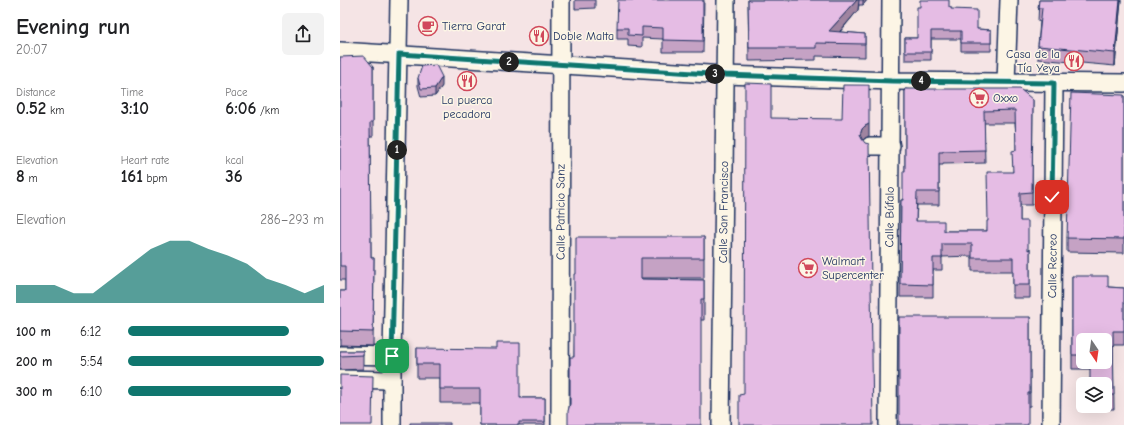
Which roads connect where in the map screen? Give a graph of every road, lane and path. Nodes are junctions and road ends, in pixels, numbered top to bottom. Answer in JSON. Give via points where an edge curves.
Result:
{"nodes":[{"id":1,"x":399,"y":0,"type":"edge"},
{"id":2,"x":561,"y":0,"type":"edge"},
{"id":3,"x":726,"y":0,"type":"edge"},
{"id":4,"x":891,"y":0,"type":"edge"},
{"id":5,"x":1009,"y":0,"type":"edge"},
{"id":6,"x":340,"y":51,"type":"edge"},
{"id":7,"x":399,"y":54,"type":"junction"},
{"id":8,"x":561,"y":65,"type":"junction"},
{"id":9,"x":725,"y":75,"type":"junction"},
{"id":10,"x":892,"y":81,"type":"junction"},
{"id":11,"x":1006,"y":82,"type":"junction"},
{"id":12,"x":1054,"y":83,"type":"junction"},
{"id":13,"x":1124,"y":83,"type":"edge"},
{"id":14,"x":870,"y":146,"type":"edge"},
{"id":15,"x":891,"y":146,"type":"junction"},
{"id":16,"x":340,"y":355,"type":"edge"},
{"id":17,"x":392,"y":356,"type":"junction"},
{"id":18,"x":340,"y":379,"type":"edge"},
{"id":19,"x":392,"y":380,"type":"junction"},
{"id":20,"x":392,"y":425,"type":"edge"},
{"id":21,"x":560,"y":425,"type":"edge"},
{"id":22,"x":721,"y":425,"type":"edge"},
{"id":23,"x":888,"y":425,"type":"edge"},
{"id":24,"x":1050,"y":425,"type":"edge"}],
"edges":[{"from":1,"to":7,"type":"street"},
{"from":2,"to":8,"type":"street","name":"Calle Patricio Sanz"},
{"from":3,"to":9,"type":"street","name":"Calle San Francisco"},
{"from":4,"to":10,"type":"street","name":"Calle Búfalo"},
{"from":5,"to":11,"type":"street"},
{"from":6,"to":7,"type":"street"},
{"from":7,"to":8,"type":"street"},
{"from":7,"to":17,"type":"street"},
{"from":8,"to":9,"type":"street"},
{"from":8,"to":21,"type":"street","name":"Calle Patricio Sanz"},
{"from":9,"to":10,"type":"street"},
{"from":9,"to":22,"type":"street","name":"Calle San Francisco"},
{"from":10,"to":11,"type":"street"},
{"from":10,"to":15,"type":"street","name":"Calle Búfalo"},
{"from":11,"to":12,"type":"street"},
{"from":12,"to":13,"type":"street"},
{"from":12,"to":24,"type":"street","name":"Calle Recreo"},
{"from":14,"to":15,"type":"street"},
{"from":15,"to":23,"type":"street","name":"Calle Búfalo"},
{"from":16,"to":17,"type":"street"},
{"from":17,"to":19,"type":"street"},
{"from":18,"to":19,"type":"street"},
{"from":19,"to":20,"type":"street"}]}
